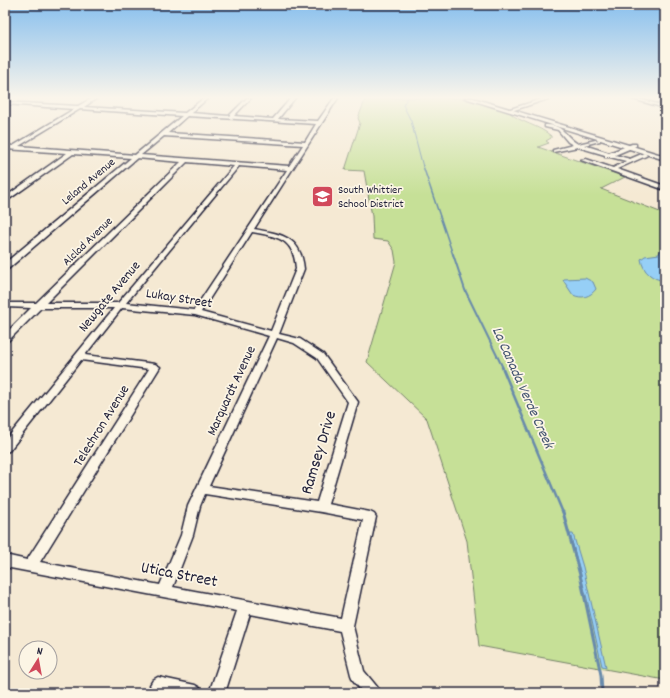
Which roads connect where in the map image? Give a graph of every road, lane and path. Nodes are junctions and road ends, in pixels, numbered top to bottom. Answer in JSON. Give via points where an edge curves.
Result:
{"nodes":[{"id":1,"x":41,"y":131,"type":"edge"},
{"id":2,"x":166,"y":131,"type":"edge"},
{"id":3,"x":315,"y":131,"type":"edge"},
{"id":4,"x":561,"y":131,"type":"edge"},
{"id":5,"x":583,"y":131,"type":"edge"},
{"id":6,"x":162,"y":134,"type":"junction"},
{"id":7,"x":598,"y":140,"type":"dead end"},
{"id":8,"x":307,"y":144,"type":"junction"},
{"id":9,"x":628,"y":144,"type":"junction"},
{"id":10,"x":577,"y":145,"type":"junction"},
{"id":11,"x":5,"y":147,"type":"edge"},
{"id":12,"x":14,"y":147,"type":"junction"},
{"id":13,"x":555,"y":151,"type":"dead end"},
{"id":14,"x":72,"y":152,"type":"junction"},
{"id":15,"x":601,"y":152,"type":"junction"},
{"id":16,"x":5,"y":153,"type":"edge"},
{"id":17,"x":665,"y":154,"type":"edge"},
{"id":18,"x":609,"y":155,"type":"junction"},
{"id":19,"x":644,"y":155,"type":"dead end"},
{"id":20,"x":136,"y":157,"type":"junction"},
{"id":21,"x":665,"y":158,"type":"edge"},
{"id":22,"x":186,"y":160,"type":"junction"},
{"id":23,"x":584,"y":160,"type":"junction"},
{"id":24,"x":630,"y":161,"type":"junction"},
{"id":25,"x":238,"y":164,"type":"junction"},
{"id":26,"x":289,"y":168,"type":"junction"},
{"id":27,"x":616,"y":168,"type":"dead end"},
{"id":28,"x":665,"y":188,"type":"edge"},
{"id":29,"x":5,"y":200,"type":"edge"},
{"id":30,"x":251,"y":230,"type":"junction"},
{"id":31,"x":5,"y":267,"type":"edge"},
{"id":32,"x":5,"y":305,"type":"edge"},
{"id":33,"x":121,"y":305,"type":"junction"},
{"id":34,"x":38,"y":306,"type":"junction"},
{"id":35,"x":196,"y":313,"type":"junction"},
{"id":36,"x":274,"y":335,"type":"junction"},
{"id":37,"x":5,"y":339,"type":"edge"},
{"id":38,"x":78,"y":356,"type":"junction"},
{"id":39,"x":5,"y":448,"type":"edge"},
{"id":40,"x":202,"y":489,"type":"junction"},
{"id":41,"x":321,"y":507,"type":"junction"},
{"id":42,"x":5,"y":561,"type":"edge"},
{"id":43,"x":30,"y":566,"type":"junction"},
{"id":44,"x":164,"y":592,"type":"junction"},
{"id":45,"x":245,"y":607,"type":"junction"},
{"id":46,"x":346,"y":626,"type":"junction"},
{"id":47,"x":158,"y":685,"type":"dead end"},
{"id":48,"x":196,"y":693,"type":"edge"},
{"id":49,"x":217,"y":693,"type":"edge"},
{"id":50,"x":373,"y":693,"type":"edge"}],
"edges":[{"from":1,"to":12,"type":"street"},
{"from":2,"to":6,"type":"street","name":"Leland Avenue"},
{"from":3,"to":8,"type":"street"},
{"from":4,"to":10,"type":"street"},
{"from":5,"to":9,"type":"main road"},
{"from":6,"to":8,"type":"street"},
{"from":6,"to":20,"type":"street","name":"Leland Avenue"},
{"from":7,"to":10,"type":"street"},
{"from":8,"to":26,"type":"street"},
{"from":9,"to":15,"type":"street"},
{"from":9,"to":17,"type":"main road"},
{"from":9,"to":18,"type":"street"},
{"from":9,"to":21,"type":"main road"},
{"from":10,"to":13,"type":"street"},
{"from":10,"to":15,"type":"street"},
{"from":11,"to":12,"type":"street"},
{"from":12,"to":14,"type":"street"},
{"from":12,"to":16,"type":"street"},
{"from":14,"to":20,"type":"street"},
{"from":14,"to":29,"type":"street"},
{"from":15,"to":18,"type":"street"},
{"from":15,"to":23,"type":"street"},
{"from":18,"to":23,"type":"street","via":[[595,160]]},
{"from":18,"to":24,"type":"street"},
{"from":19,"to":24,"type":"street"},
{"from":20,"to":22,"type":"street"},
{"from":20,"to":31,"type":"street","name":"Leland Avenue"},
{"from":22,"to":25,"type":"street"},
{"from":22,"to":34,"type":"street","name":"Alclad Avenue"},
{"from":23,"to":28,"type":"street"},
{"from":24,"to":27,"type":"street"},
{"from":25,"to":26,"type":"street"},
{"from":25,"to":33,"type":"street","name":"Newgate Avenue"},
{"from":26,"to":30,"type":"street"},
{"from":30,"to":35,"type":"street"},
{"from":30,"to":36,"type":"street","name":"Marquardt Avenue","via":[[287,239],[297,248],[300,258],[300,269]]},
{"from":32,"to":34,"type":"street","name":"Lukay Street"},
{"from":33,"to":34,"type":"street","name":"Lukay Street"},
{"from":33,"to":35,"type":"street","name":"Lukay Street"},
{"from":33,"to":38,"type":"street","name":"Newgate Avenue"},
{"from":34,"to":37,"type":"street","name":"Alclad Avenue"},
{"from":35,"to":36,"type":"street","name":"Lukay Street"},
{"from":36,"to":40,"type":"street","name":"Marquardt Avenue"},
{"from":36,"to":41,"type":"street","name":"Ramsey Drive","via":[[297,341],[320,356],[353,402]]},
{"from":38,"to":39,"type":"street","name":"Newgate Avenue"},
{"from":38,"to":43,"type":"street","name":"Telechron Avenue","via":[[156,367]]},
{"from":40,"to":41,"type":"street"},
{"from":40,"to":44,"type":"street","name":"Marquardt Avenue"},
{"from":41,"to":46,"type":"street","name":"Ramsey Drive","via":[[370,518]]},
{"from":42,"to":43,"type":"street","name":"Utica Street"},
{"from":43,"to":44,"type":"street","name":"Utica Street"},
{"from":44,"to":45,"type":"street","name":"Utica Street"},
{"from":45,"to":46,"type":"street","name":"Utica Street"},
{"from":45,"to":49,"type":"street"},
{"from":46,"to":50,"type":"street","name":"Ramsey Drive","via":[[358,675]]},
{"from":47,"to":48,"type":"street"}]}
